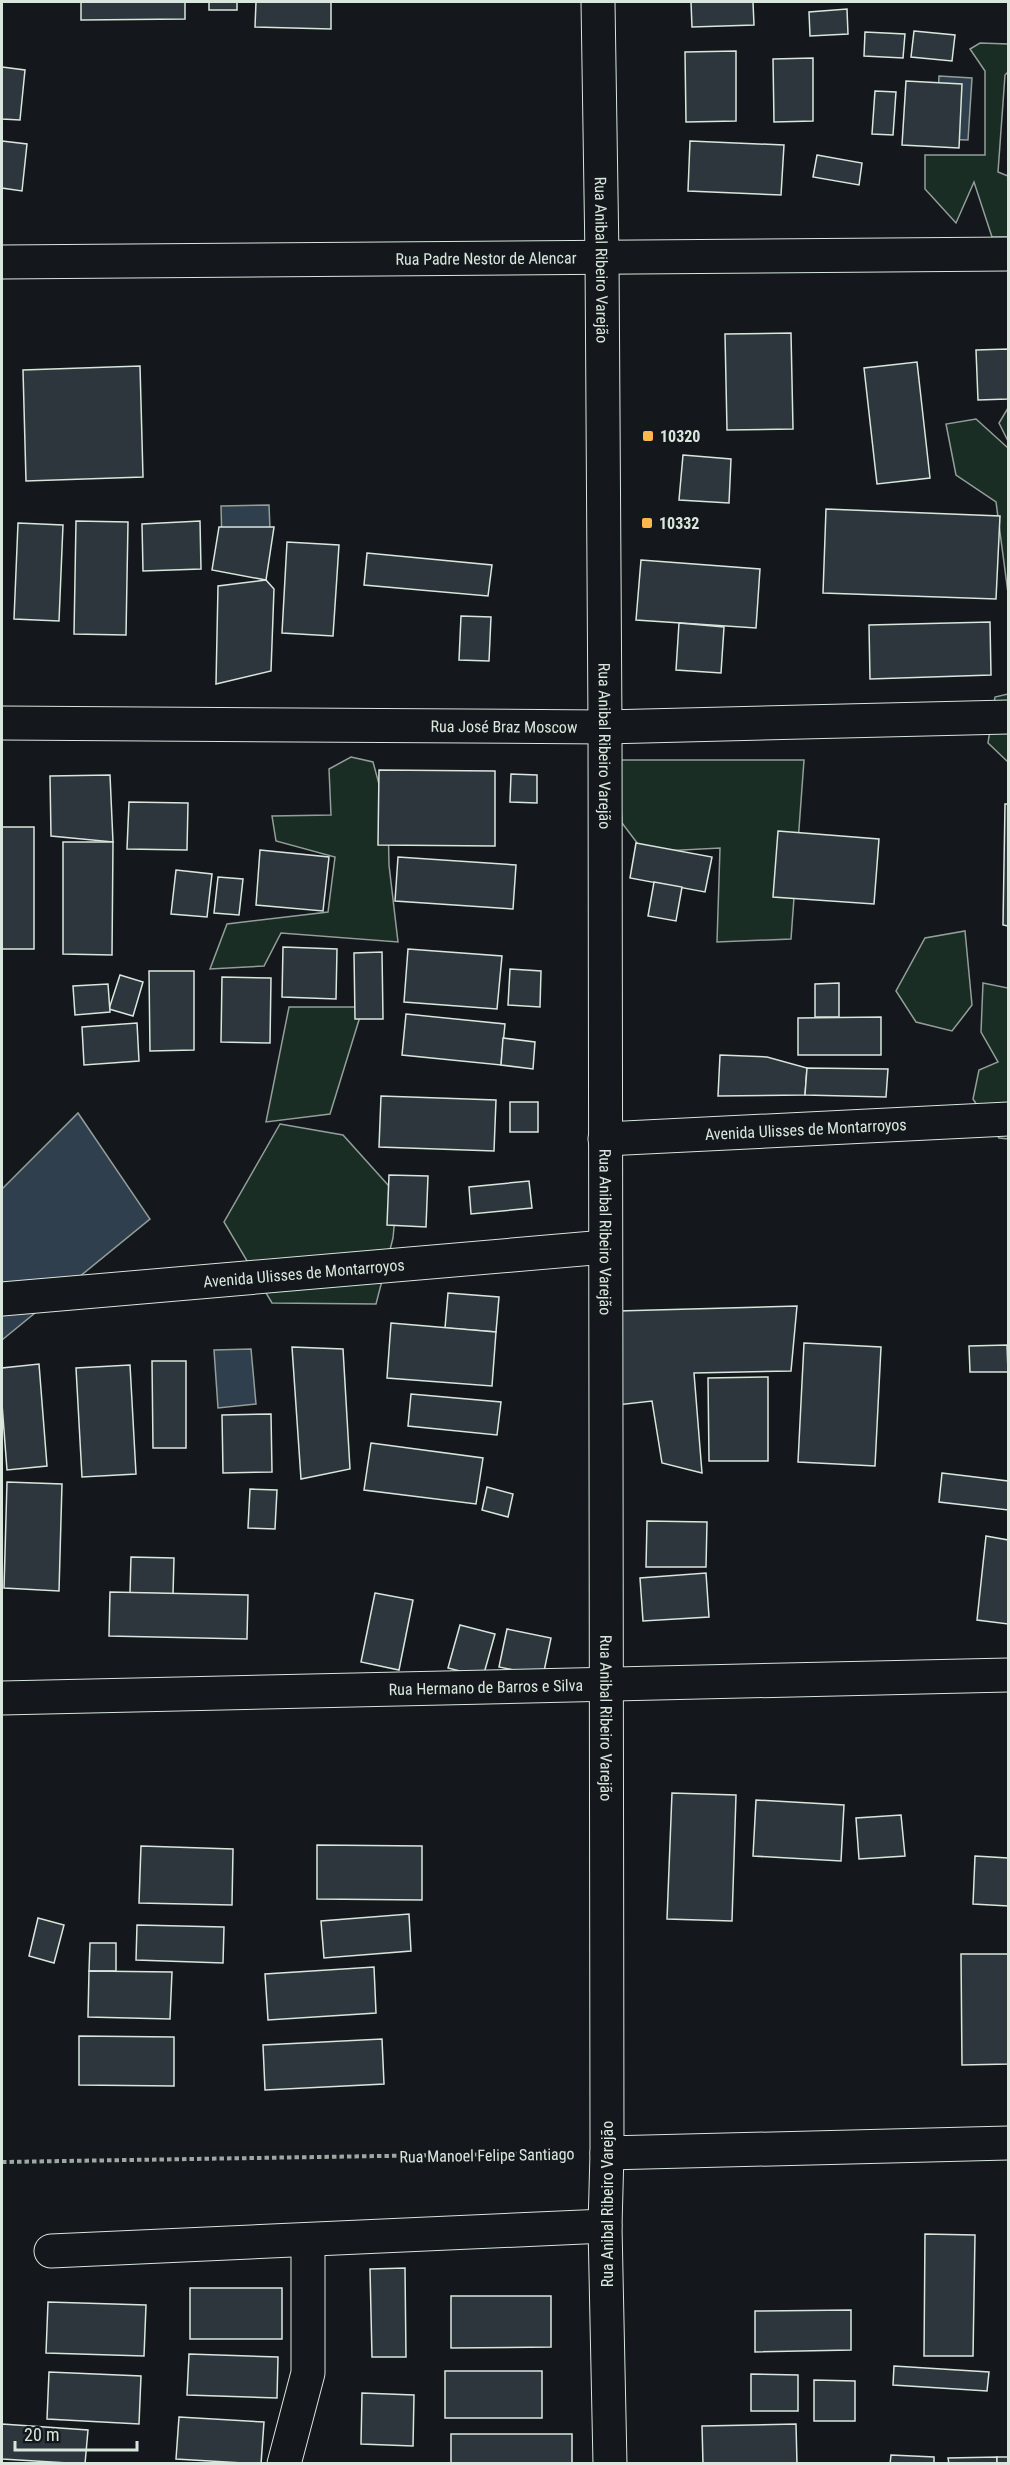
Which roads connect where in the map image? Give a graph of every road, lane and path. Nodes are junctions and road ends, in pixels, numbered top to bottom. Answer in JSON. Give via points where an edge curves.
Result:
{"nodes":[{"id":1,"x":598,"y":2,"type":"edge"},
{"id":2,"x":1008,"y":254,"type":"edge"},
{"id":3,"x":602,"y":257,"type":"junction"},
{"id":4,"x":2,"y":262,"type":"edge"},
{"id":5,"x":1008,"y":717,"type":"edge"},
{"id":6,"x":2,"y":723,"type":"edge"},
{"id":7,"x":605,"y":727,"type":"junction"},
{"id":8,"x":1008,"y":1119,"type":"edge"},
{"id":9,"x":604,"y":1139,"type":"junction"},
{"id":10,"x":605,"y":1247,"type":"junction"},
{"id":11,"x":2,"y":1299,"type":"edge"},
{"id":12,"x":1008,"y":1675,"type":"edge"},
{"id":13,"x":606,"y":1684,"type":"junction"},
{"id":14,"x":2,"y":1698,"type":"edge"},
{"id":15,"x":1008,"y":2143,"type":"edge"},
{"id":16,"x":607,"y":2153,"type":"junction"},
{"id":17,"x":2,"y":2162,"type":"edge"},
{"id":18,"x":605,"y":2226,"type":"junction"},
{"id":19,"x":308,"y":2240,"type":"junction"},
{"id":20,"x":51,"y":2251,"type":"dead end"},
{"id":21,"x":284,"y":2463,"type":"edge"},
{"id":22,"x":610,"y":2463,"type":"edge"}],
"edges":[{"from":1,"to":3,"type":"street","name":"Rua Anibal Ribeiro Varejão"},
{"from":2,"to":3,"type":"street","name":"Rua Padre Nestor de Alencar"},
{"from":3,"to":4,"type":"street","name":"Rua Padre Nestor de Alencar"},
{"from":3,"to":7,"type":"street","name":"Rua Anibal Ribeiro Varejão"},
{"from":5,"to":7,"type":"street","name":"Rua José Braz Moscow"},
{"from":6,"to":7,"type":"street","name":"Rua José Braz Moscow"},
{"from":7,"to":9,"type":"street","name":"Rua Anibal Ribeiro Varejão"},
{"from":8,"to":9,"type":"street","name":"Avenida Ulisses de Montarroyos"},
{"from":9,"to":10,"type":"street","name":"Rua Anibal Ribeiro Varejão"},
{"from":10,"to":11,"type":"street","name":"Avenida Ulisses de Montarroyos"},
{"from":10,"to":13,"type":"street","name":"Rua Anibal Ribeiro Varejão"},
{"from":12,"to":13,"type":"street","name":"Rua Hermano de Barros e Silva"},
{"from":13,"to":14,"type":"street","name":"Rua Hermano de Barros e Silva"},
{"from":13,"to":16,"type":"street","name":"Rua Anibal Ribeiro Varejão"},
{"from":15,"to":16,"type":"street"},
{"from":16,"to":17,"type":"path","name":"Rua Manoel Felipe Santiago"},
{"from":16,"to":18,"type":"street","name":"Rua Anibal Ribeiro Varejão"},
{"from":18,"to":19,"type":"street"},
{"from":18,"to":22,"type":"street","name":"Rua Anibal Ribeiro Varejão"},
{"from":19,"to":20,"type":"street"},
{"from":19,"to":21,"type":"street","via":[[308,2373]]}]}
